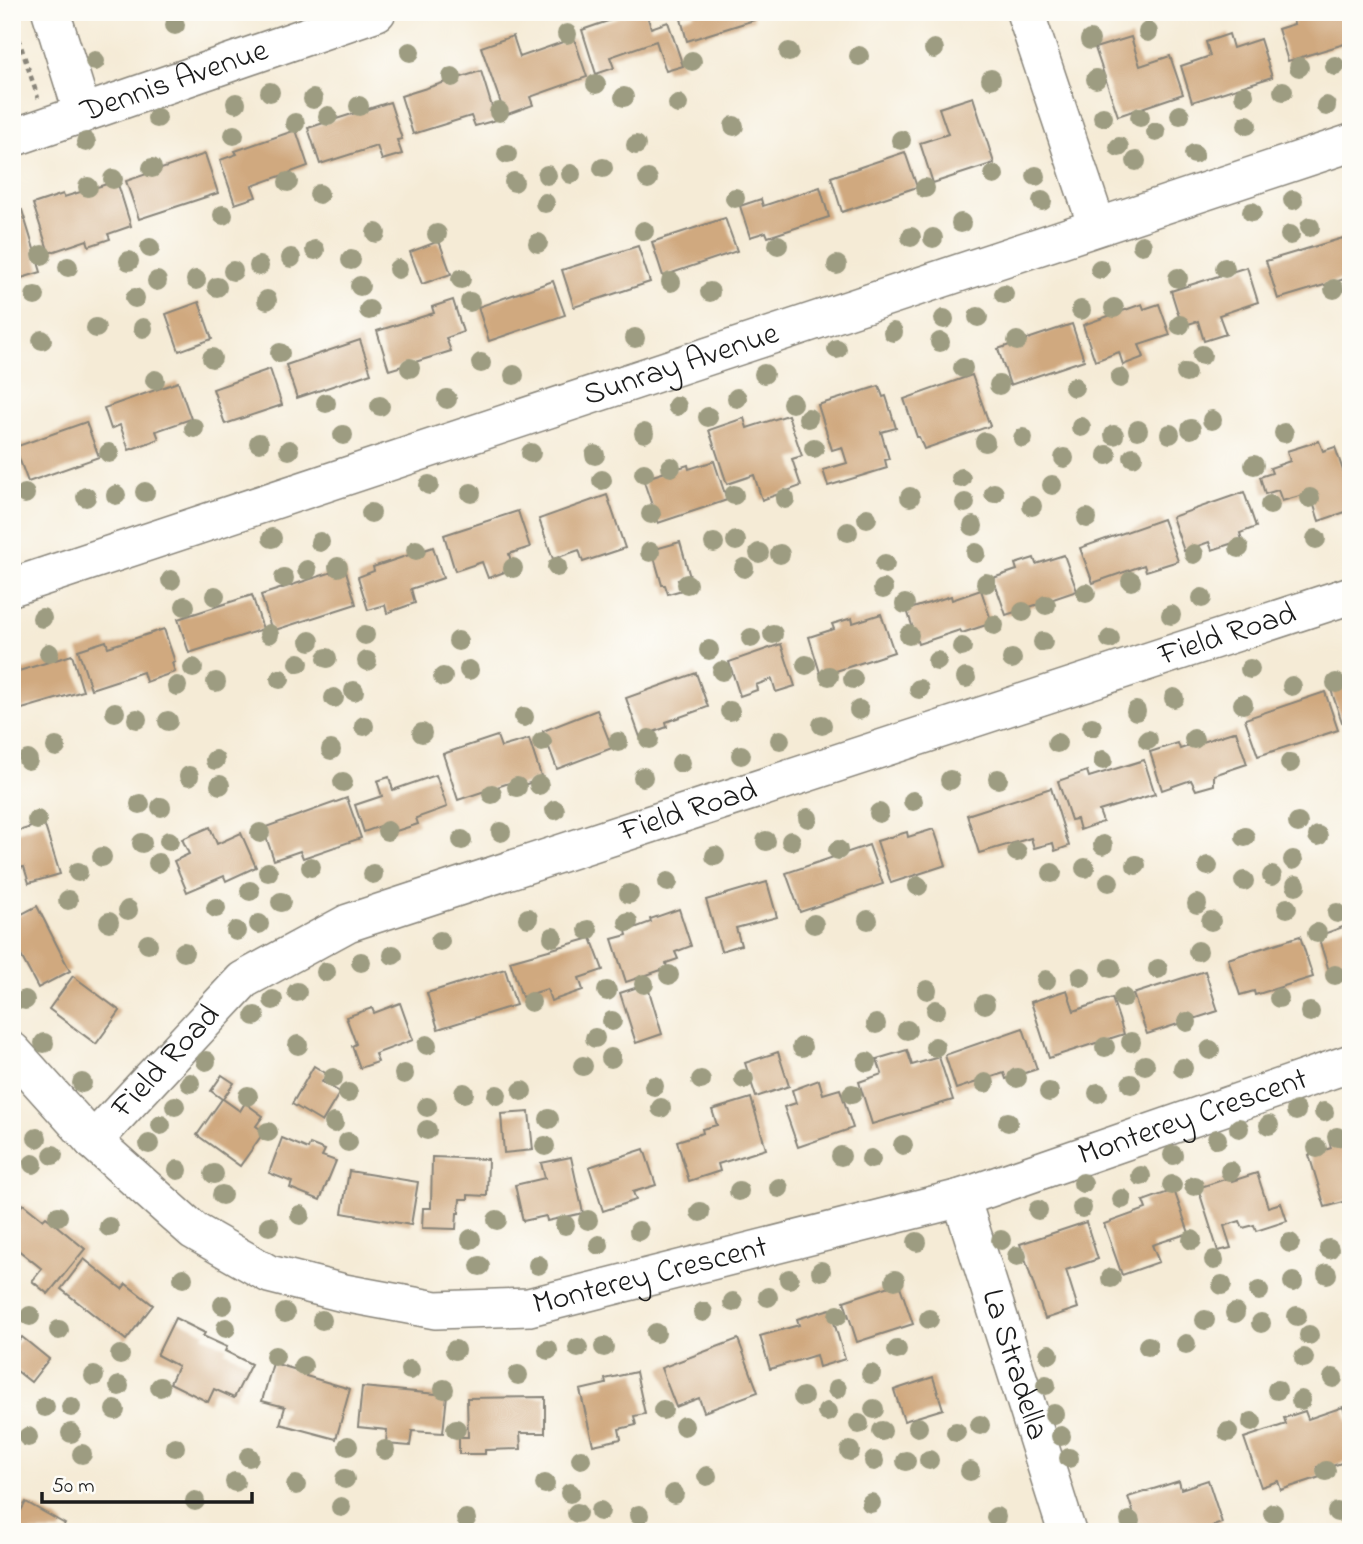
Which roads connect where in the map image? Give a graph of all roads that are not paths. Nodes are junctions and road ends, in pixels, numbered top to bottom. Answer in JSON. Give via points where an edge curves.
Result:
{"nodes":[{"id":1,"x":51,"y":12,"type":"edge"},
{"id":2,"x":377,"y":12,"type":"edge"},
{"id":3,"x":1025,"y":12,"type":"edge"},
{"id":4,"x":83,"y":114,"type":"junction"},
{"id":5,"x":12,"y":138,"type":"edge"},
{"id":6,"x":1351,"y":142,"type":"edge"},
{"id":7,"x":1097,"y":226,"type":"junction"},
{"id":8,"x":12,"y":587,"type":"edge"},
{"id":9,"x":1351,"y":595,"type":"edge"},
{"id":10,"x":12,"y":1051,"type":"edge"},
{"id":11,"x":1351,"y":1063,"type":"edge"},
{"id":12,"x":93,"y":1141,"type":"junction"},
{"id":13,"x":961,"y":1198,"type":"junction"},
{"id":14,"x":1067,"y":1532,"type":"edge"}],
"edges":[{"from":1,"to":4,"type":"street"},
{"from":2,"to":4,"type":"street","name":"Dennis Avenue"},
{"from":3,"to":7,"type":"street"},
{"from":4,"to":5,"type":"street","name":"Dennis Avenue"},
{"from":6,"to":7,"type":"street","name":"Sunray Avenue"},
{"from":7,"to":8,"type":"street","name":"Sunray Avenue"},
{"from":9,"to":12,"type":"street","name":"Field Road","via":[[348,923],[243,980]]},
{"from":10,"to":12,"type":"street","name":"Monterey Crescent"},
{"from":11,"to":13,"type":"street","name":"Monterey Crescent"},
{"from":12,"to":13,"type":"street","name":"Monterey Crescent","via":[[194,1231],[269,1274],[436,1310],[529,1307]]},
{"from":13,"to":14,"type":"street","name":"La Stradella"}]}
